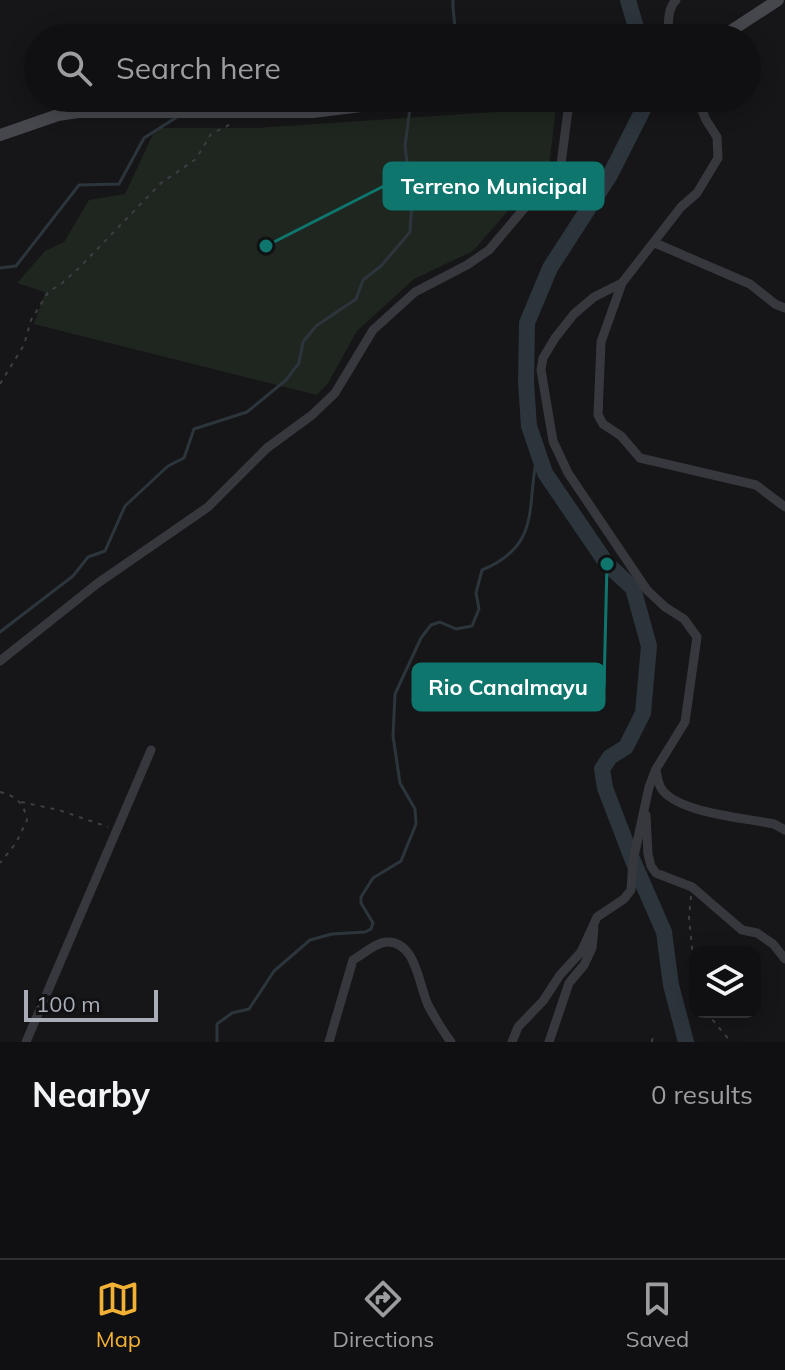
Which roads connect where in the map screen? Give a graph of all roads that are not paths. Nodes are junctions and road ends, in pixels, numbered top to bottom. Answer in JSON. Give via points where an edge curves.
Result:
{"nodes":[{"id":1,"x":676,"y":0,"type":"edge"},
{"id":2,"x":778,"y":0,"type":"edge"},
{"id":3,"x":668,"y":24,"type":"edge"},
{"id":4,"x":741,"y":24,"type":"edge"},
{"id":5,"x":78,"y":112,"type":"edge"},
{"id":6,"x":78,"y":112,"type":"edge"},
{"id":7,"x":313,"y":112,"type":"edge"},
{"id":8,"x":568,"y":112,"type":"edge"},
{"id":9,"x":703,"y":112,"type":"edge"},
{"id":10,"x":0,"y":135,"type":"edge"},
{"id":11,"x":655,"y":243,"type":"junction"},
{"id":12,"x":622,"y":283,"type":"junction"},
{"id":13,"x":785,"y":308,"type":"edge"},
{"id":14,"x":785,"y":507,"type":"edge"},
{"id":15,"x":0,"y":661,"type":"edge"},
{"id":16,"x":151,"y":750,"type":"dead end"},
{"id":17,"x":656,"y":769,"type":"junction"},
{"id":18,"x":645,"y":808,"type":"junction"},
{"id":19,"x":785,"y":830,"type":"edge"},
{"id":20,"x":595,"y":920,"type":"junction"},
{"id":21,"x":785,"y":959,"type":"edge"},
{"id":22,"x":26,"y":1042,"type":"edge"},
{"id":23,"x":329,"y":1042,"type":"edge"},
{"id":24,"x":451,"y":1042,"type":"edge"},
{"id":25,"x":512,"y":1042,"type":"edge"},
{"id":26,"x":549,"y":1042,"type":"edge"}],
"edges":[{"from":1,"to":3,"type":"street"},
{"from":2,"to":4,"type":"street"},
{"from":5,"to":10,"type":"street"},
{"from":6,"to":7,"type":"street"},
{"from":8,"to":15,"type":"street","via":[[556,182],[527,205],[489,250],[415,292],[373,330],[335,393],[267,448],[208,507],[98,583]]},
{"from":9,"to":11,"type":"street","via":[[717,137],[718,158]]},
{"from":11,"to":12,"type":"street"},
{"from":11,"to":13,"type":"street","via":[[750,284]]},
{"from":12,"to":14,"type":"street","via":[[601,342],[598,415],[603,424],[640,458],[756,485]]},
{"from":12,"to":17,"type":"street","via":[[574,314],[543,358],[541,370],[553,441],[568,473],[647,590],[684,619],[697,637],[685,722]]},
{"from":16,"to":22,"type":"street"},
{"from":17,"to":18,"type":"street"},
{"from":17,"to":19,"type":"street","via":[[660,787],[687,808]]},
{"from":18,"to":20,"type":"street","via":[[631,890]]},
{"from":18,"to":21,"type":"street","via":[[656,873],[692,887],[742,930],[773,944]]},
{"from":20,"to":25,"type":"street","via":[[581,952],[518,1027]]},
{"from":20,"to":26,"type":"street","via":[[592,948],[569,983]]},
{"from":23,"to":24,"type":"street","via":[[353,960],[390,942],[417,966],[427,1003]]}]}
